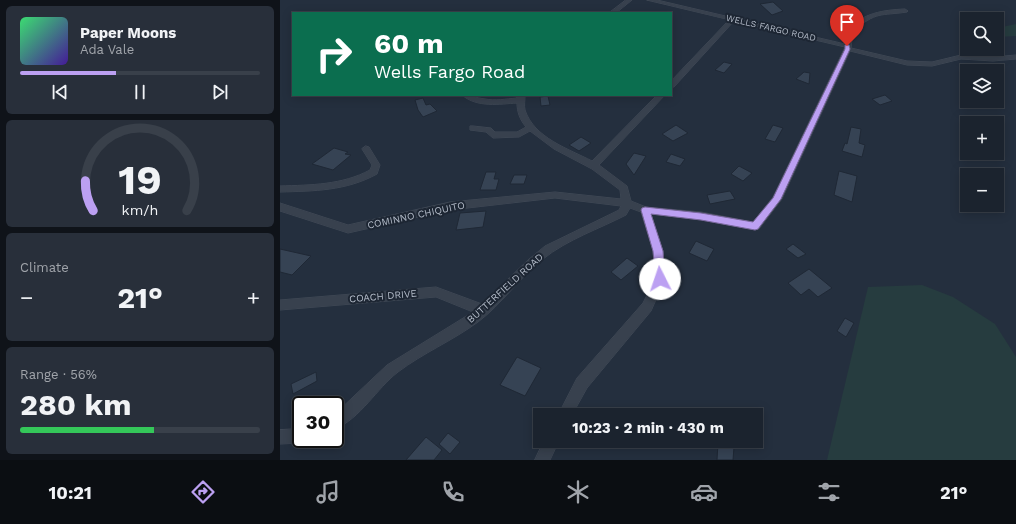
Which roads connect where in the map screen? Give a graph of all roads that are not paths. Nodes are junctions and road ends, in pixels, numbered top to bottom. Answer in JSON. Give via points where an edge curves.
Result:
{"nodes":[{"id":1,"x":629,"y":0,"type":"edge"},
{"id":2,"x":650,"y":0,"type":"edge"},
{"id":3,"x":613,"y":12,"type":"edge"},
{"id":4,"x":905,"y":12,"type":"dead end"},
{"id":5,"x":733,"y":19,"type":"junction"},
{"id":6,"x":847,"y":47,"type":"junction"},
{"id":7,"x":1016,"y":57,"type":"edge"},
{"id":8,"x":672,"y":84,"type":"edge"},
{"id":9,"x":468,"y":96,"type":"edge"},
{"id":10,"x":511,"y":96,"type":"edge"},
{"id":11,"x":660,"y":96,"type":"edge"},
{"id":12,"x":521,"y":97,"type":"edge"},
{"id":13,"x":472,"y":128,"type":"dead end"},
{"id":14,"x":530,"y":128,"type":"junction"},
{"id":15,"x":366,"y":149,"type":"dead end"},
{"id":16,"x":593,"y":166,"type":"junction"},
{"id":17,"x":280,"y":189,"type":"edge"},
{"id":18,"x":627,"y":203,"type":"junction"},
{"id":19,"x":280,"y":207,"type":"edge"},
{"id":20,"x":645,"y":210,"type":"junction"},
{"id":21,"x":280,"y":306,"type":"edge"},
{"id":22,"x":483,"y":310,"type":"junction"},
{"id":23,"x":569,"y":408,"type":"edge"},
{"id":24,"x":344,"y":416,"type":"edge"},
{"id":25,"x":292,"y":436,"type":"edge"},
{"id":26,"x":280,"y":437,"type":"edge"},
{"id":27,"x":548,"y":448,"type":"edge"},
{"id":28,"x":542,"y":460,"type":"edge"}],
"edges":[{"from":1,"to":3,"type":"street"},
{"from":2,"to":5,"type":"street","name":"WELLS FARGO ROAD"},
{"from":4,"to":6,"type":"street","via":[[884,11],[864,17],[850,30]]},
{"from":5,"to":6,"type":"street","name":"WELLS FARGO ROAD"},
{"from":5,"to":8,"type":"street"},
{"from":6,"to":7,"type":"street","name":"WELLS FARGO ROAD","via":[[907,63],[932,64],[961,57]]},
{"from":6,"to":20,"type":"street","via":[[777,199],[755,226],[701,216]]},
{"from":9,"to":12,"type":"street","via":[[484,102]]},
{"from":10,"to":12,"type":"street"},
{"from":11,"to":16,"type":"street"},
{"from":12,"to":14,"type":"street","via":[[519,104]]},
{"from":13,"to":14,"type":"street","via":[[488,130],[493,135],[519,134]]},
{"from":14,"to":16,"type":"street","via":[[559,149]]},
{"from":15,"to":17,"type":"street","via":[[376,165],[374,172],[361,180],[328,188]]},
{"from":16,"to":18,"type":"street","via":[[624,188]]},
{"from":18,"to":19,"type":"street","name":"COMINNO CHIQUITO","via":[[555,194],[450,206],[348,229]]},
{"from":18,"to":20,"type":"street"},
{"from":18,"to":22,"type":"street","name":"BUTTERFIELD ROAD","via":[[623,212],[548,249]]},
{"from":20,"to":23,"type":"street","via":[[658,251],[660,279],[647,307],[582,383]]},
{"from":21,"to":22,"type":"street","name":"COACH DRIVE","via":[[436,292]]},
{"from":22,"to":24,"type":"street","name":"BUTTERFIELD ROAD","via":[[400,363]]},
{"from":25,"to":26,"type":"street"},
{"from":27,"to":28,"type":"street"}]}
